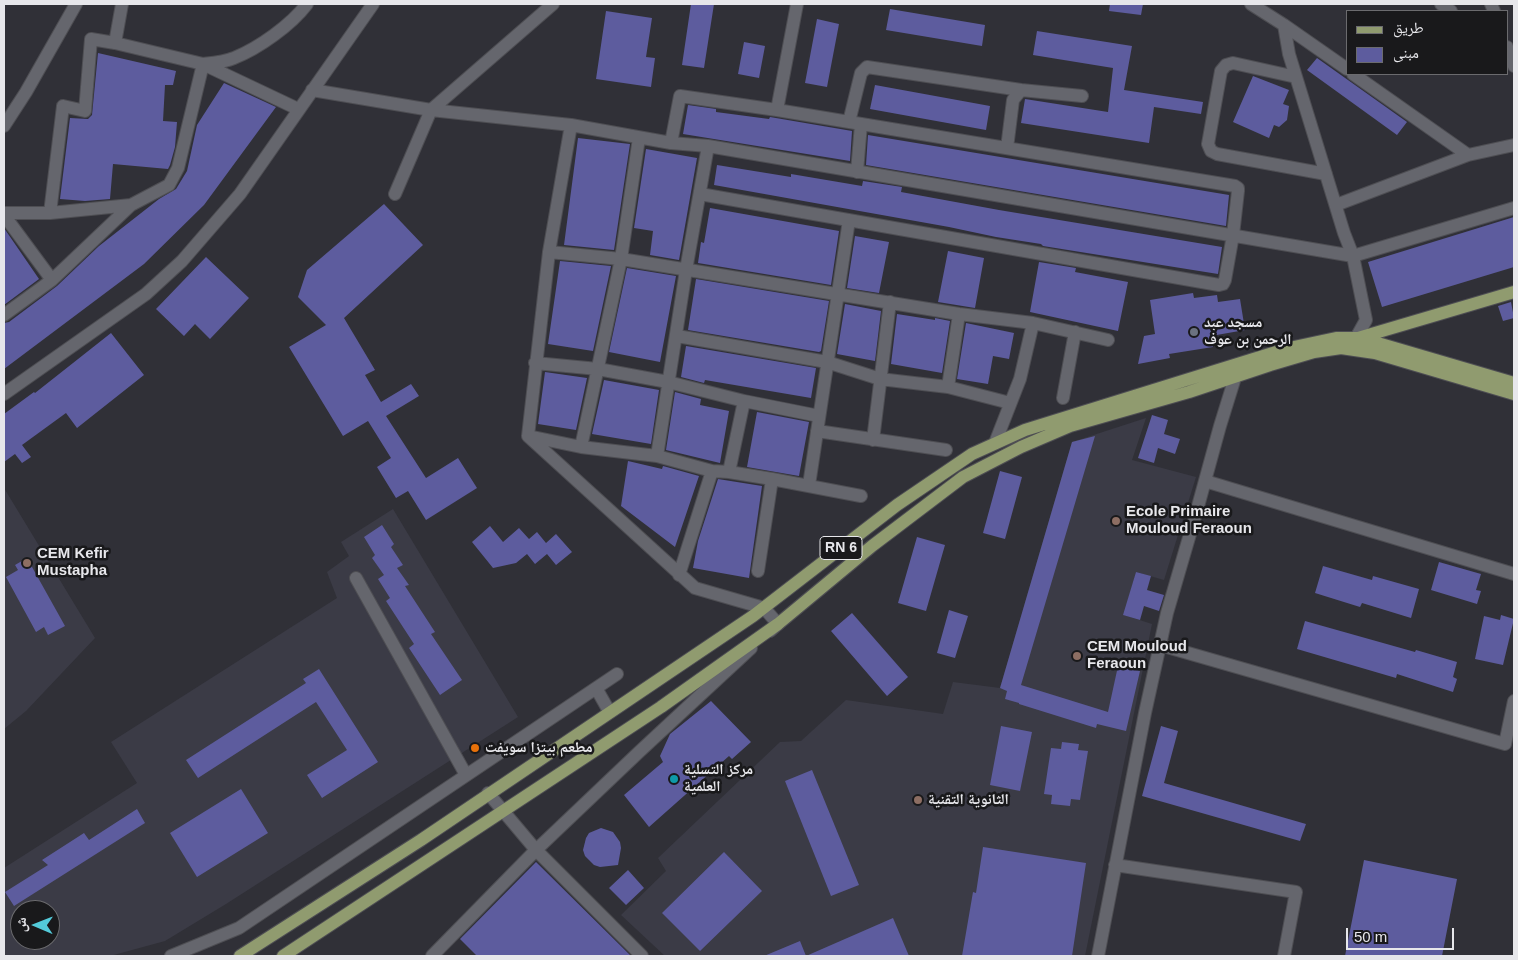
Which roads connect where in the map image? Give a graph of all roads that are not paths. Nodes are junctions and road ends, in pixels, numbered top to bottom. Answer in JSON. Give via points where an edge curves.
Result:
{"nodes":[{"id":1,"x":76,"y":4,"type":"edge"},
{"id":2,"x":122,"y":4,"type":"edge"},
{"id":3,"x":307,"y":4,"type":"edge"},
{"id":4,"x":373,"y":4,"type":"edge"},
{"id":5,"x":553,"y":4,"type":"edge"},
{"id":6,"x":797,"y":4,"type":"edge"},
{"id":7,"x":1251,"y":4,"type":"edge"},
{"id":8,"x":1284,"y":25,"type":"junction"},
{"id":9,"x":115,"y":43,"type":"junction"},
{"id":10,"x":1509,"y":50,"type":"edge"},
{"id":11,"x":203,"y":64,"type":"junction"},
{"id":12,"x":1514,"y":66,"type":"edge"},
{"id":13,"x":1346,"y":68,"type":"edge"},
{"id":14,"x":1354,"y":75,"type":"edge"},
{"id":15,"x":1296,"y":77,"type":"junction"},
{"id":16,"x":312,"y":90,"type":"junction"},
{"id":17,"x":1020,"y":90,"type":"junction"},
{"id":18,"x":1082,"y":96,"type":"dead end"},
{"id":19,"x":298,"y":109,"type":"junction"},
{"id":20,"x":431,"y":110,"type":"junction"},
{"id":21,"x":777,"y":110,"type":"junction"},
{"id":22,"x":855,"y":123,"type":"junction"},
{"id":23,"x":4,"y":126,"type":"edge"},
{"id":24,"x":571,"y":126,"type":"junction"},
{"id":25,"x":639,"y":138,"type":"junction"},
{"id":26,"x":671,"y":143,"type":"junction"},
{"id":27,"x":1514,"y":145,"type":"edge"},
{"id":28,"x":708,"y":146,"type":"junction"},
{"id":29,"x":1007,"y":148,"type":"junction"},
{"id":30,"x":1468,"y":155,"type":"junction"},
{"id":31,"x":857,"y":172,"type":"junction"},
{"id":32,"x":1326,"y":174,"type":"junction"},
{"id":33,"x":395,"y":194,"type":"dead end"},
{"id":34,"x":700,"y":194,"type":"junction"},
{"id":35,"x":131,"y":205,"type":"junction"},
{"id":36,"x":1336,"y":206,"type":"junction"},
{"id":37,"x":1514,"y":208,"type":"edge"},
{"id":38,"x":50,"y":213,"type":"junction"},
{"id":39,"x":4,"y":214,"type":"edge"},
{"id":40,"x":849,"y":220,"type":"junction"},
{"id":41,"x":1233,"y":236,"type":"junction"},
{"id":42,"x":549,"y":252,"type":"junction"},
{"id":43,"x":1354,"y":256,"type":"junction"},
{"id":44,"x":621,"y":260,"type":"junction"},
{"id":45,"x":686,"y":270,"type":"junction"},
{"id":46,"x":52,"y":280,"type":"junction"},
{"id":47,"x":1514,"y":292,"type":"edge"},
{"id":48,"x":838,"y":294,"type":"junction"},
{"id":49,"x":890,"y":302,"type":"junction"},
{"id":50,"x":959,"y":314,"type":"junction"},
{"id":51,"x":4,"y":315,"type":"edge"},
{"id":52,"x":1033,"y":322,"type":"junction"},
{"id":53,"x":1075,"y":332,"type":"junction"},
{"id":54,"x":677,"y":336,"type":"junction"},
{"id":55,"x":1356,"y":338,"type":"junction"},
{"id":56,"x":1108,"y":340,"type":"dead end"},
{"id":57,"x":827,"y":362,"type":"junction"},
{"id":58,"x":1240,"y":362,"type":"junction"},
{"id":59,"x":535,"y":363,"type":"junction"},
{"id":60,"x":598,"y":370,"type":"junction"},
{"id":61,"x":1236,"y":376,"type":"junction"},
{"id":62,"x":880,"y":379,"type":"junction"},
{"id":63,"x":668,"y":382,"type":"junction"},
{"id":64,"x":1514,"y":383,"type":"edge"},
{"id":65,"x":948,"y":386,"type":"junction"},
{"id":66,"x":4,"y":394,"type":"edge"},
{"id":67,"x":1514,"y":394,"type":"edge"},
{"id":68,"x":1062,"y":398,"type":"dead end"},
{"id":69,"x":744,"y":402,"type":"junction"},
{"id":70,"x":1010,"y":403,"type":"junction"},
{"id":71,"x":819,"y":416,"type":"junction"},
{"id":72,"x":817,"y":431,"type":"junction"},
{"id":73,"x":528,"y":436,"type":"junction"},
{"id":74,"x":873,"y":440,"type":"junction"},
{"id":75,"x":995,"y":444,"type":"junction"},
{"id":76,"x":581,"y":447,"type":"junction"},
{"id":77,"x":946,"y":450,"type":"dead end"},
{"id":78,"x":657,"y":456,"type":"junction"},
{"id":79,"x":712,"y":472,"type":"junction"},
{"id":80,"x":729,"y":472,"type":"junction"},
{"id":81,"x":772,"y":479,"type":"junction"},
{"id":82,"x":1205,"y":482,"type":"junction"},
{"id":83,"x":809,"y":485,"type":"junction"},
{"id":84,"x":861,"y":496,"type":"dead end"},
{"id":85,"x":758,"y":571,"type":"dead end"},
{"id":86,"x":1514,"y":574,"type":"edge"},
{"id":87,"x":679,"y":575,"type":"junction"},
{"id":88,"x":356,"y":578,"type":"dead end"},
{"id":89,"x":764,"y":608,"type":"junction"},
{"id":90,"x":778,"y":624,"type":"junction"},
{"id":91,"x":1160,"y":645,"type":"junction"},
{"id":92,"x":617,"y":674,"type":"dead end"},
{"id":93,"x":596,"y":688,"type":"junction"},
{"id":94,"x":1514,"y":701,"type":"edge"},
{"id":95,"x":609,"y":712,"type":"junction"},
{"id":96,"x":466,"y":775,"type":"junction"},
{"id":97,"x":488,"y":793,"type":"junction"},
{"id":98,"x":504,"y":811,"type":"junction"},
{"id":99,"x":536,"y":850,"type":"junction"},
{"id":100,"x":1115,"y":865,"type":"junction"},
{"id":101,"x":440,"y":953,"type":"edge"},
{"id":102,"x":171,"y":956,"type":"edge"},
{"id":103,"x":240,"y":956,"type":"edge"},
{"id":104,"x":283,"y":956,"type":"edge"},
{"id":105,"x":642,"y":956,"type":"edge"},
{"id":106,"x":1098,"y":956,"type":"edge"},
{"id":107,"x":1284,"y":956,"type":"edge"}],
"edges":[{"from":1,"to":23,"type":"street"},
{"from":2,"to":9,"type":"street"},
{"from":3,"to":11,"type":"street","via":[[268,39],[233,59]]},
{"from":4,"to":16,"type":"street"},
{"from":5,"to":20,"type":"street"},
{"from":6,"to":21,"type":"street"},
{"from":7,"to":8,"type":"street"},
{"from":8,"to":13,"type":"street"},
{"from":8,"to":15,"type":"street"},
{"from":9,"to":11,"type":"street"},
{"from":9,"to":38,"type":"street","via":[[92,39],[85,111],[63,106]]},
{"from":10,"to":12,"type":"street"},
{"from":11,"to":19,"type":"street"},
{"from":11,"to":35,"type":"street","via":[[178,168],[169,185]]},
{"from":14,"to":30,"type":"street"},
{"from":15,"to":32,"type":"street"},
{"from":15,"to":32,"type":"street","via":[[1233,63],[1226,65],[1221,70],[1208,144],[1217,154]]},
{"from":16,"to":19,"type":"street"},
{"from":16,"to":20,"type":"street"},
{"from":17,"to":18,"type":"street"},
{"from":17,"to":22,"type":"street","via":[[867,67],[860,73]]},
{"from":17,"to":29,"type":"street","via":[[1013,100]]},
{"from":19,"to":66,"type":"street","via":[[240,194],[182,261],[146,294]]},
{"from":20,"to":24,"type":"street"},
{"from":20,"to":33,"type":"street"},
{"from":21,"to":22,"type":"street"},
{"from":21,"to":26,"type":"street","via":[[680,96]]},
{"from":22,"to":29,"type":"street"},
{"from":22,"to":31,"type":"street"},
{"from":24,"to":25,"type":"street"},
{"from":24,"to":42,"type":"street"},
{"from":25,"to":26,"type":"street"},
{"from":25,"to":44,"type":"street"},
{"from":26,"to":28,"type":"street"},
{"from":27,"to":30,"type":"street"},
{"from":28,"to":31,"type":"street"},
{"from":28,"to":34,"type":"street"},
{"from":29,"to":41,"type":"street","via":[[1235,186],[1238,191]]},
{"from":30,"to":36,"type":"street"},
{"from":31,"to":41,"type":"street"},
{"from":32,"to":36,"type":"street"},
{"from":34,"to":40,"type":"street"},
{"from":34,"to":45,"type":"street"},
{"from":35,"to":38,"type":"street"},
{"from":35,"to":46,"type":"street"},
{"from":36,"to":43,"type":"street"},
{"from":37,"to":43,"type":"street"},
{"from":38,"to":39,"type":"street"},
{"from":39,"to":46,"type":"street"},
{"from":40,"to":41,"type":"street","via":[[1219,285],[1225,280]]},
{"from":40,"to":48,"type":"street"},
{"from":41,"to":43,"type":"street"},
{"from":42,"to":44,"type":"street"},
{"from":42,"to":59,"type":"street"},
{"from":43,"to":55,"type":"street","via":[[1366,320]]},
{"from":44,"to":45,"type":"street"},
{"from":44,"to":60,"type":"street"},
{"from":45,"to":48,"type":"street"},
{"from":45,"to":54,"type":"street"},
{"from":46,"to":51,"type":"street"},
{"from":47,"to":55,"type":"main road"},
{"from":48,"to":49,"type":"street"},
{"from":48,"to":57,"type":"street"},
{"from":49,"to":50,"type":"street"},
{"from":49,"to":62,"type":"street"},
{"from":50,"to":52,"type":"street"},
{"from":50,"to":65,"type":"street"},
{"from":52,"to":53,"type":"street"},
{"from":52,"to":70,"type":"street","via":[[1020,379]]},
{"from":53,"to":56,"type":"street"},
{"from":53,"to":68,"type":"street"},
{"from":54,"to":57,"type":"street"},
{"from":54,"to":63,"type":"street"},
{"from":55,"to":58,"type":"main road","number":"RN 6","via":[[1336,338]]},
{"from":55,"to":64,"type":"main road","number":"RN 6"},
{"from":57,"to":62,"type":"street"},
{"from":57,"to":71,"type":"street"},
{"from":58,"to":61,"type":"street"},
{"from":58,"to":75,"type":"main road","number":"RN 6","via":[[1025,430]]},
{"from":59,"to":60,"type":"street"},
{"from":59,"to":73,"type":"street"},
{"from":60,"to":63,"type":"street"},
{"from":60,"to":76,"type":"street"},
{"from":61,"to":67,"type":"main road","number":"RN 6","via":[[1314,352],[1341,348],[1375,353]]},
{"from":61,"to":82,"type":"street"},
{"from":61,"to":90,"type":"main road","number":"RN 6","via":[[1070,426],[963,477],[872,546]]},
{"from":62,"to":65,"type":"street"},
{"from":62,"to":74,"type":"street"},
{"from":63,"to":69,"type":"street"},
{"from":63,"to":78,"type":"street"},
{"from":65,"to":70,"type":"street"},
{"from":69,"to":71,"type":"street"},
{"from":69,"to":80,"type":"street"},
{"from":70,"to":75,"type":"street"},
{"from":71,"to":72,"type":"street"},
{"from":72,"to":74,"type":"street"},
{"from":72,"to":83,"type":"street"},
{"from":73,"to":76,"type":"street"},
{"from":73,"to":87,"type":"street"},
{"from":74,"to":77,"type":"street"},
{"from":75,"to":89,"type":"main road","number":"RN 6","via":[[972,454],[897,505]]},
{"from":76,"to":78,"type":"street"},
{"from":78,"to":79,"type":"street"},
{"from":79,"to":80,"type":"street"},
{"from":79,"to":87,"type":"street"},
{"from":80,"to":81,"type":"street"},
{"from":81,"to":83,"type":"street"},
{"from":81,"to":85,"type":"street"},
{"from":82,"to":86,"type":"street"},
{"from":82,"to":91,"type":"street","via":[[1166,612]]},
{"from":83,"to":84,"type":"street"},
{"from":87,"to":89,"type":"street","via":[[695,588]]},
{"from":88,"to":96,"type":"street"},
{"from":89,"to":90,"type":"street"},
{"from":89,"to":95,"type":"main road","number":"RN 6"},
{"from":90,"to":98,"type":"main road","number":"RN 6","via":[[661,707]]},
{"from":90,"to":99,"type":"street"},
{"from":91,"to":94,"type":"street","via":[[1505,744]]},
{"from":91,"to":100,"type":"street"},
{"from":92,"to":93,"type":"street"},
{"from":93,"to":95,"type":"street"},
{"from":93,"to":96,"type":"street"},
{"from":95,"to":97,"type":"main road","number":"RN 6"},
{"from":96,"to":102,"type":"street","via":[[239,928]]},
{"from":97,"to":98,"type":"street"},
{"from":97,"to":103,"type":"main road","number":"RN 6"},
{"from":98,"to":99,"type":"street"},
{"from":98,"to":104,"type":"main road","number":"RN 6"},
{"from":99,"to":101,"type":"street"},
{"from":99,"to":105,"type":"street"},
{"from":100,"to":106,"type":"street"},
{"from":100,"to":107,"type":"street","via":[[1296,892]]}]}
